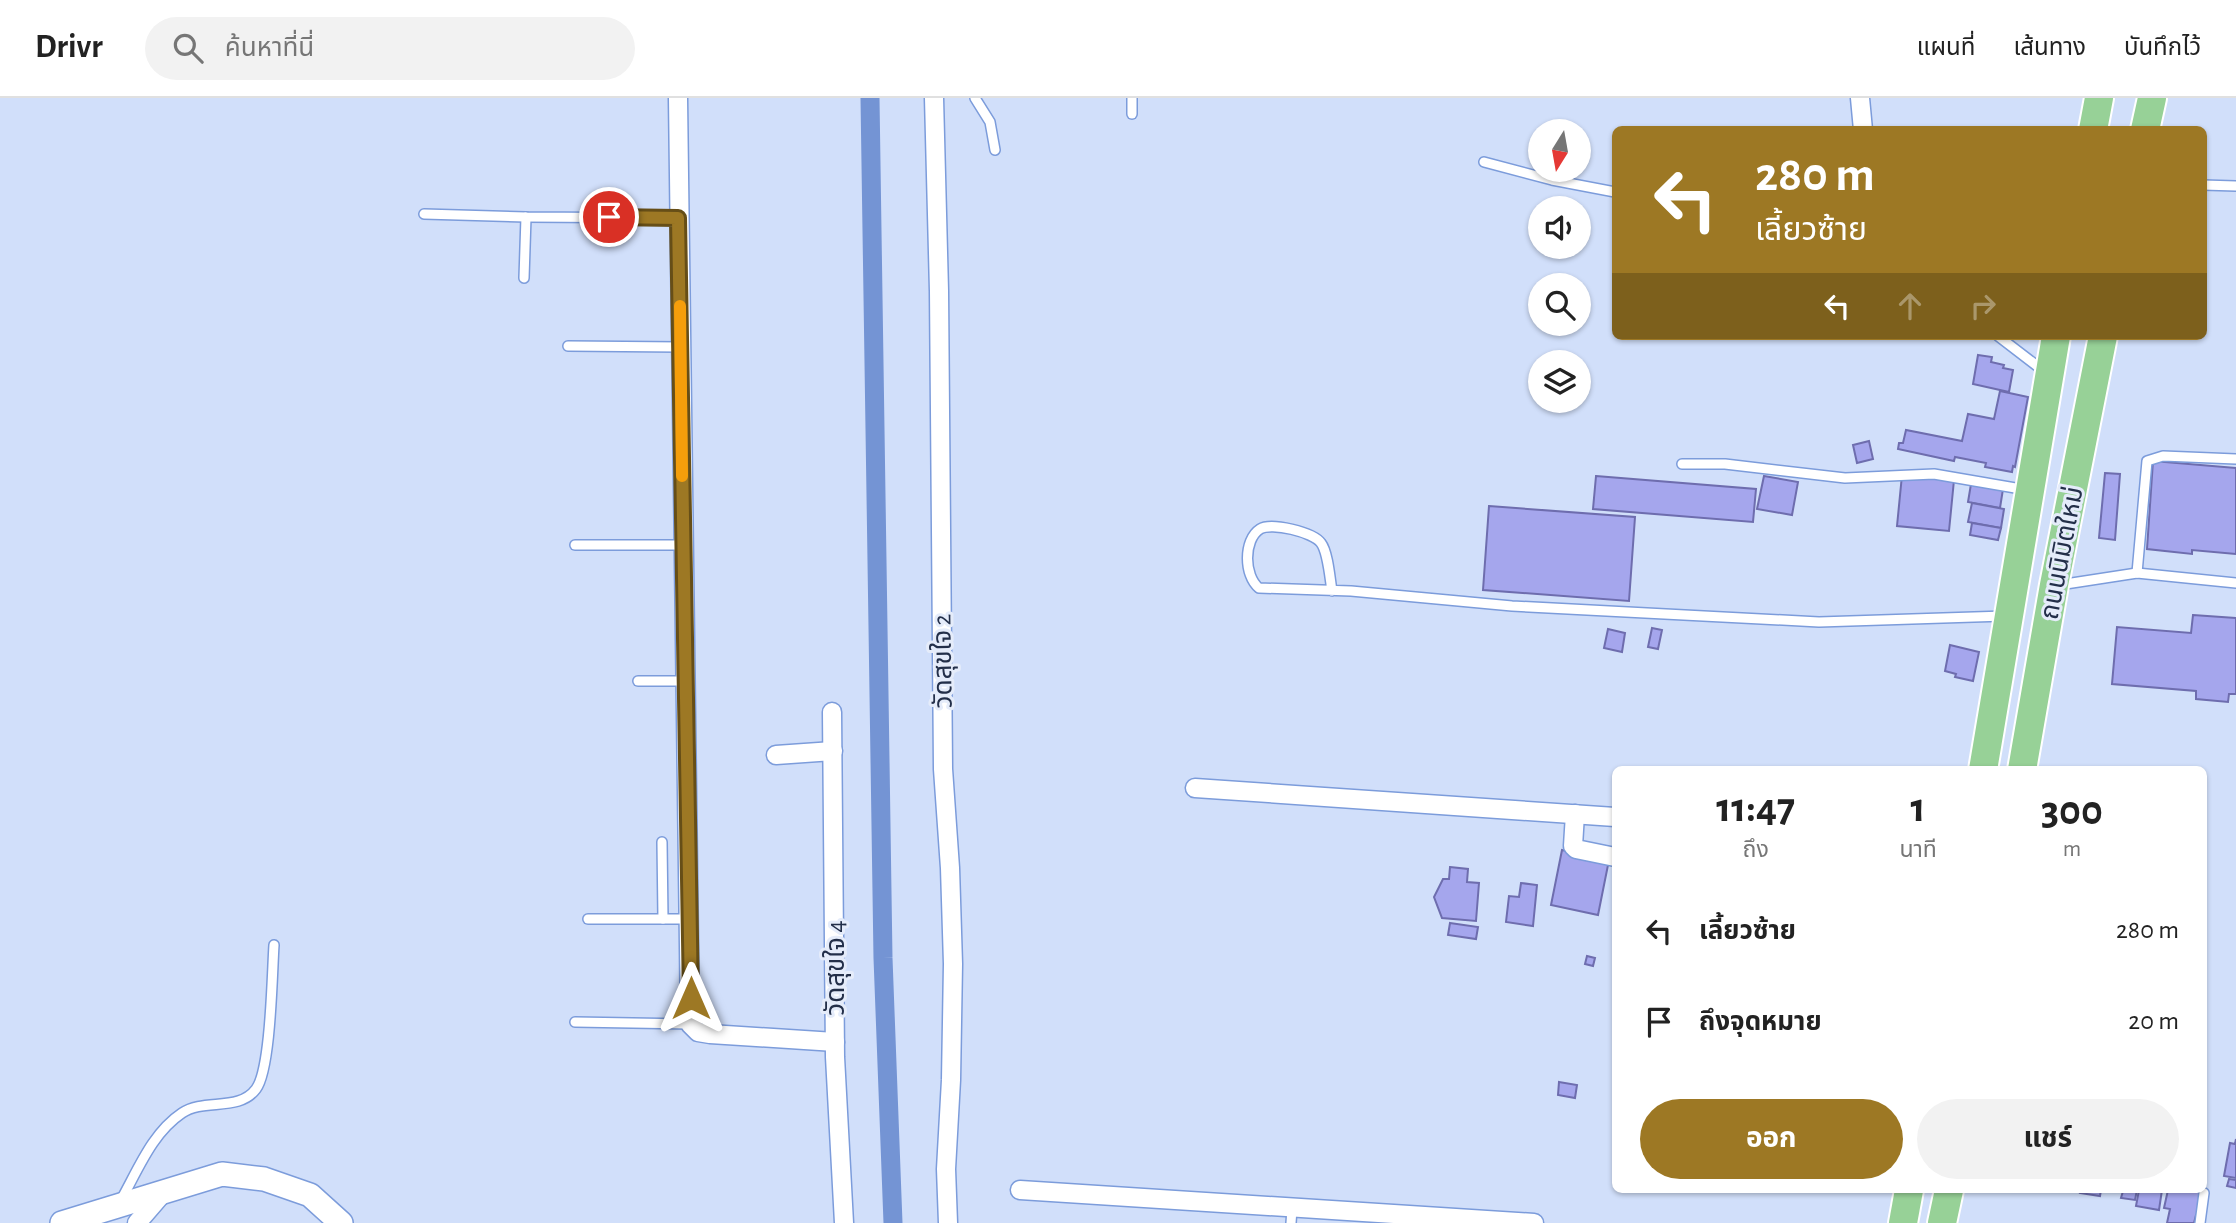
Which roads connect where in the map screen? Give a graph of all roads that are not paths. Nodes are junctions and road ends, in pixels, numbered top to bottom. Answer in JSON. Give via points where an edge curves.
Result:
{"nodes":[{"id":1,"x":678,"y":98,"type":"edge"},
{"id":2,"x":934,"y":98,"type":"edge"},
{"id":3,"x":975,"y":98,"type":"edge"},
{"id":4,"x":1132,"y":98,"type":"edge"},
{"id":5,"x":1860,"y":98,"type":"edge"},
{"id":6,"x":2099,"y":98,"type":"edge"},
{"id":7,"x":2152,"y":98,"type":"edge"},
{"id":8,"x":1132,"y":114,"type":"dead end"},
{"id":9,"x":1863,"y":126,"type":"edge"},
{"id":10,"x":2094,"y":126,"type":"edge"},
{"id":11,"x":2146,"y":126,"type":"edge"},
{"id":12,"x":995,"y":150,"type":"dead end"},
{"id":13,"x":1484,"y":162,"type":"dead end"},
{"id":14,"x":2207,"y":186,"type":"edge"},
{"id":15,"x":2236,"y":186,"type":"edge"},
{"id":16,"x":1612,"y":191,"type":"edge"},
{"id":17,"x":424,"y":214,"type":"dead end"},
{"id":18,"x":526,"y":217,"type":"junction"},
{"id":19,"x":678,"y":218,"type":"junction"},
{"id":20,"x":524,"y":278,"type":"dead end"},
{"id":21,"x":2003,"y":340,"type":"edge"},
{"id":22,"x":2055,"y":340,"type":"edge"},
{"id":23,"x":2103,"y":340,"type":"edge"},
{"id":24,"x":568,"y":346,"type":"dead end"},
{"id":25,"x":680,"y":347,"type":"junction"},
{"id":26,"x":2049,"y":375,"type":"junction"},
{"id":27,"x":2236,"y":459,"type":"edge"},
{"id":28,"x":1682,"y":464,"type":"dead end"},
{"id":29,"x":2029,"y":491,"type":"junction"},
{"id":30,"x":575,"y":545,"type":"dead end"},
{"id":31,"x":682,"y":545,"type":"junction"},
{"id":32,"x":2137,"y":573,"type":"junction"},
{"id":33,"x":2236,"y":583,"type":"edge"},
{"id":34,"x":2054,"y":585,"type":"junction"},
{"id":35,"x":1332,"y":591,"type":"junction"},
{"id":36,"x":2010,"y":616,"type":"junction"},
{"id":37,"x":638,"y":681,"type":"dead end"},
{"id":38,"x":685,"y":681,"type":"junction"},
{"id":39,"x":832,"y":712,"type":"dead end"},
{"id":40,"x":833,"y":751,"type":"junction"},
{"id":41,"x":776,"y":755,"type":"dead end"},
{"id":42,"x":1984,"y":766,"type":"edge"},
{"id":43,"x":2023,"y":766,"type":"edge"},
{"id":44,"x":1195,"y":788,"type":"dead end"},
{"id":45,"x":1576,"y":814,"type":"junction"},
{"id":46,"x":1612,"y":817,"type":"edge"},
{"id":47,"x":662,"y":842,"type":"dead end"},
{"id":48,"x":1612,"y":857,"type":"edge"},
{"id":49,"x":588,"y":919,"type":"dead end"},
{"id":50,"x":663,"y":919,"type":"junction"},
{"id":51,"x":690,"y":919,"type":"junction"},
{"id":52,"x":274,"y":945,"type":"dead end"},
{"id":53,"x":575,"y":1022,"type":"dead end"},
{"id":54,"x":690,"y":1024,"type":"junction"},
{"id":55,"x":835,"y":1042,"type":"junction"},
{"id":56,"x":1020,"y":1190,"type":"dead end"},
{"id":57,"x":1908,"y":1193,"type":"edge"},
{"id":58,"x":1947,"y":1193,"type":"edge"},
{"id":59,"x":2204,"y":1193,"type":"dead end"},
{"id":60,"x":162,"y":1194,"type":"junction"},
{"id":61,"x":117,"y":1207,"type":"junction"},
{"id":62,"x":1292,"y":1216,"type":"edge"},
{"id":63,"x":1414,"y":1219,"type":"edge"},
{"id":64,"x":1492,"y":1222,"type":"edge"},
{"id":65,"x":62,"y":1223,"type":"edge"},
{"id":66,"x":137,"y":1223,"type":"edge"},
{"id":67,"x":341,"y":1223,"type":"edge"},
{"id":68,"x":844,"y":1223,"type":"edge"},
{"id":69,"x":948,"y":1223,"type":"edge"},
{"id":70,"x":1534,"y":1223,"type":"edge"},
{"id":71,"x":1903,"y":1223,"type":"edge"},
{"id":72,"x":1942,"y":1223,"type":"edge"},
{"id":73,"x":2200,"y":1223,"type":"edge"}],
"edges":[{"from":1,"to":19,"type":"street"},
{"from":2,"to":69,"type":"street","name":"วัดสุขใจ 2","via":[[943,769],[953,964]]},
{"from":3,"to":12,"type":"lane","via":[[990,122]]},
{"from":4,"to":8,"type":"lane"},
{"from":5,"to":9,"type":"street"},
{"from":6,"to":10,"type":"main road"},
{"from":7,"to":11,"type":"main road"},
{"from":13,"to":16,"type":"lane"},
{"from":14,"to":15,"type":"lane"},
{"from":17,"to":18,"type":"lane"},
{"from":18,"to":19,"type":"lane"},
{"from":18,"to":20,"type":"lane"},
{"from":19,"to":25,"type":"street"},
{"from":21,"to":26,"type":"lane"},
{"from":22,"to":26,"type":"main road","name":"ถนนนิมิตใหม่"},
{"from":23,"to":34,"type":"main road","name":"ถนนนิมิตใหม่"},
{"from":24,"to":25,"type":"lane"},
{"from":25,"to":31,"type":"street"},
{"from":26,"to":29,"type":"main road","name":"ถนนนิมิตใหม่"},
{"from":27,"to":32,"type":"lane","via":[[2163,456],[2147,461]]},
{"from":28,"to":29,"type":"lane","via":[[1725,464],[1845,478],[1934,474]]},
{"from":29,"to":36,"type":"main road","name":"ถนนนิมิตใหม่"},
{"from":30,"to":31,"type":"lane"},
{"from":31,"to":38,"type":"street"},
{"from":32,"to":33,"type":"lane"},
{"from":32,"to":34,"type":"lane"},
{"from":34,"to":43,"type":"main road","name":"ถนนนิมิตใหม่"},
{"from":35,"to":35,"type":"lane","via":[[1259,587],[1252,582],[1248,573],[1250,541],[1257,531],[1266,526],[1315,537],[1323,545]]},
{"from":35,"to":36,"type":"lane","via":[[1512,606],[1819,622]]},
{"from":36,"to":42,"type":"main road","name":"ถนนนิมิตใหม่"},
{"from":37,"to":38,"type":"lane"},
{"from":38,"to":51,"type":"street"},
{"from":39,"to":40,"type":"street","name":"วัดสุขใจ 4"},
{"from":40,"to":41,"type":"street"},
{"from":40,"to":55,"type":"street","name":"วัดสุขใจ 4"},
{"from":44,"to":45,"type":"street"},
{"from":45,"to":46,"type":"street"},
{"from":45,"to":48,"type":"street","via":[[1573,846]]},
{"from":47,"to":50,"type":"lane"},
{"from":49,"to":50,"type":"lane"},
{"from":50,"to":51,"type":"lane"},
{"from":51,"to":54,"type":"street"},
{"from":52,"to":61,"type":"lane","via":[[267,1057],[257,1088],[242,1101],[183,1112],[158,1134]]},
{"from":53,"to":54,"type":"lane"},
{"from":54,"to":55,"type":"street","via":[[698,1032],[710,1034]]},
{"from":55,"to":68,"type":"street","name":"วัดสุขใจ 4"},
{"from":56,"to":62,"type":"street"},
{"from":57,"to":71,"type":"main road"},
{"from":58,"to":72,"type":"main road"},
{"from":59,"to":73,"type":"lane"},
{"from":60,"to":61,"type":"street"},
{"from":60,"to":66,"type":"street"},
{"from":60,"to":67,"type":"street","via":[[222,1174],[264,1179],[310,1195]]},
{"from":61,"to":65,"type":"street"},
{"from":62,"to":63,"type":"street"},
{"from":63,"to":64,"type":"street"},
{"from":64,"to":70,"type":"street"}]}
